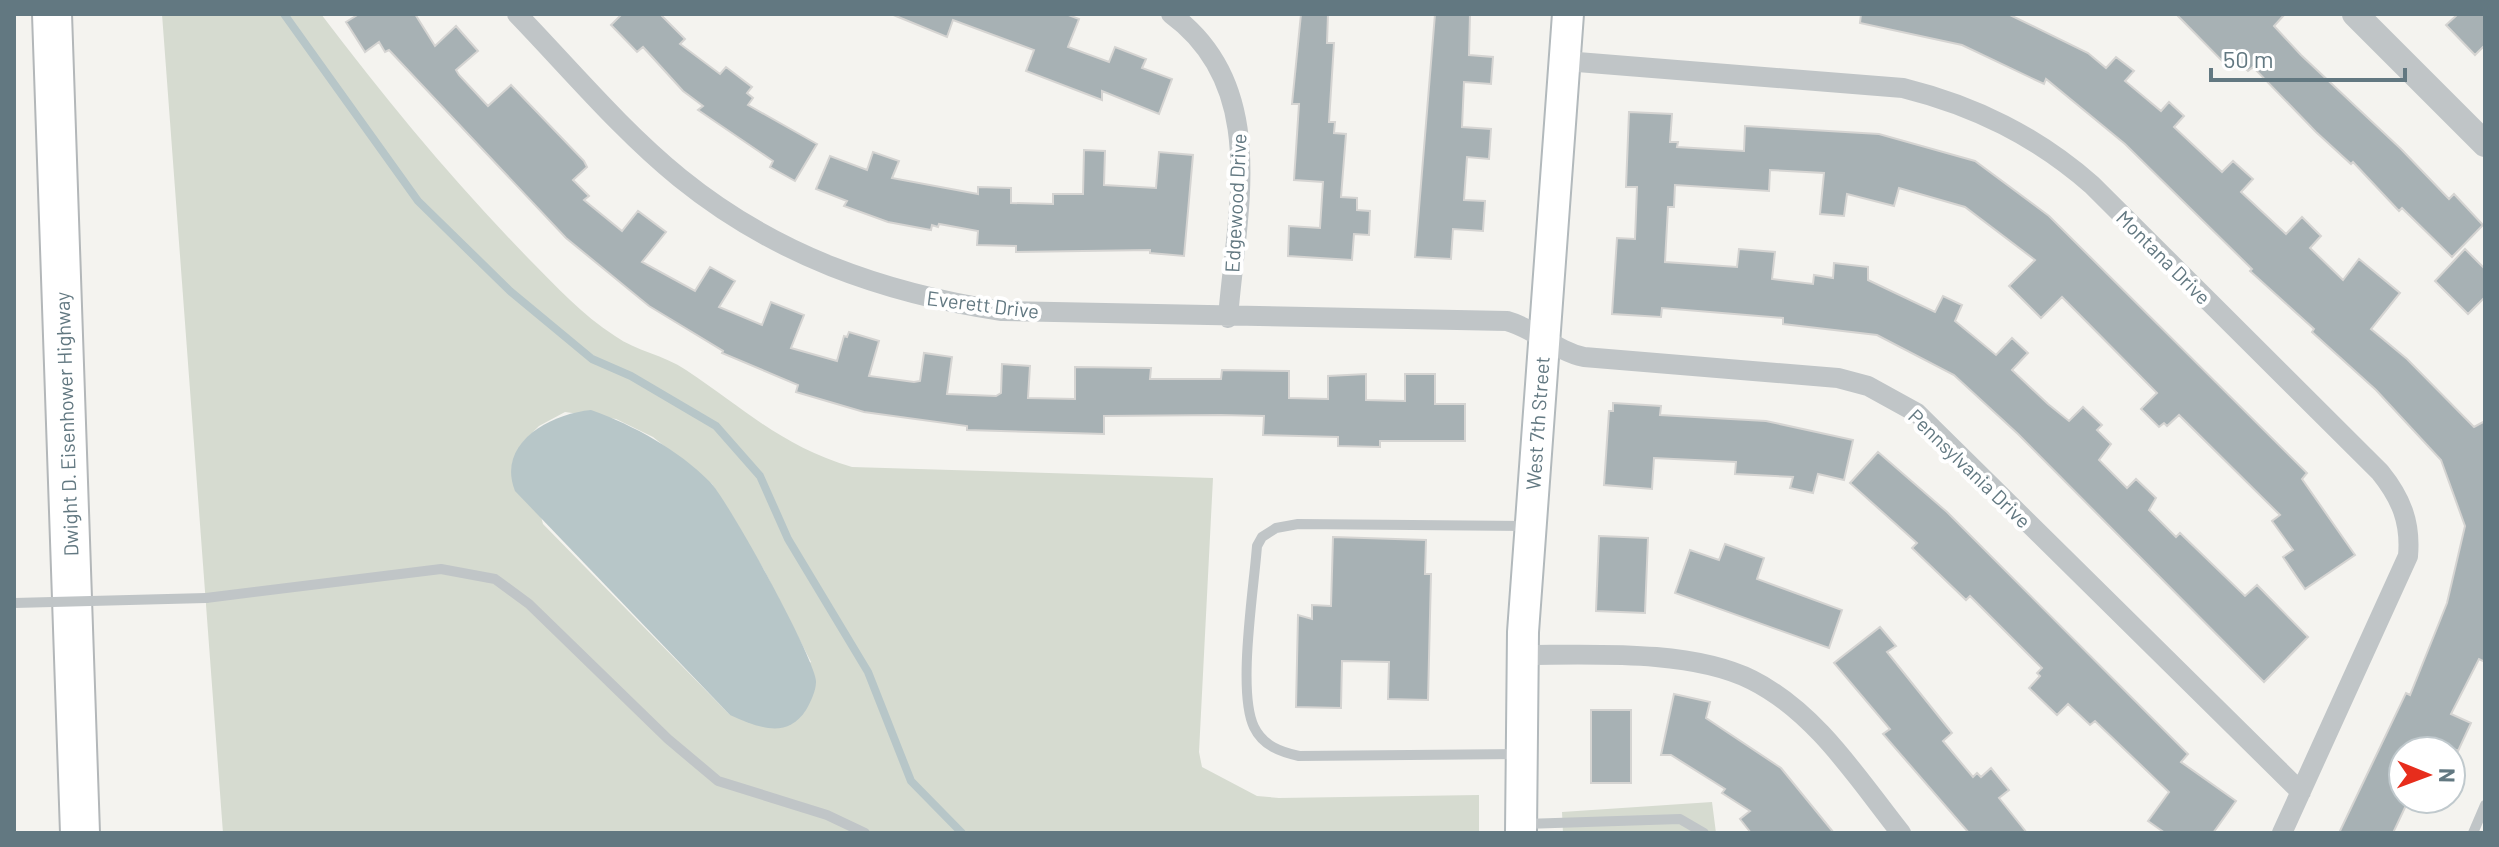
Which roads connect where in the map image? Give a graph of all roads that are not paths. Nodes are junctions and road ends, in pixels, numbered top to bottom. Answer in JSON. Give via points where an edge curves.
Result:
{"nodes":[{"id":1,"x":52,"y":14,"type":"edge"},
{"id":2,"x":517,"y":14,"type":"edge"},
{"id":3,"x":1568,"y":14,"type":"edge"},
{"id":4,"x":2355,"y":14,"type":"edge"},
{"id":5,"x":1185,"y":18,"type":"edge"},
{"id":6,"x":1565,"y":61,"type":"junction"},
{"id":7,"x":2485,"y":144,"type":"edge"},
{"id":8,"x":1228,"y":318,"type":"junction"},
{"id":9,"x":1544,"y":338,"type":"junction"},
{"id":10,"x":1530,"y":526,"type":"junction"},
{"id":11,"x":14,"y":603,"type":"edge"},
{"id":12,"x":1522,"y":655,"type":"junction"},
{"id":13,"x":1522,"y":754,"type":"junction"},
{"id":14,"x":2301,"y":792,"type":"junction"},
{"id":15,"x":2485,"y":805,"type":"edge"},
{"id":16,"x":1521,"y":829,"type":"edge"},
{"id":17,"x":80,"y":833,"type":"edge"},
{"id":18,"x":865,"y":833,"type":"edge"},
{"id":19,"x":1704,"y":833,"type":"edge"},
{"id":20,"x":1901,"y":833,"type":"edge"},
{"id":21,"x":2282,"y":833,"type":"edge"},
{"id":22,"x":2473,"y":833,"type":"edge"}],
"edges":[{"from":1,"to":17,"type":"highway","name":"Dwight D. Eisenhower Highway"},
{"from":2,"to":8,"type":"street","name":"Everett Drive","via":[[679,177],[775,242],[825,266],[880,287],[1002,311]]},
{"from":3,"to":6,"type":"main road","name":"West 7th Street"},
{"from":4,"to":7,"type":"street"},
{"from":5,"to":8,"type":"street","name":"Edgewood Drive","via":[[1211,53],[1237,110],[1241,141]]},
{"from":6,"to":9,"type":"main road","name":"West 7th Street"},
{"from":6,"to":14,"type":"street","name":"Montana Drive","via":[[1864,84],[1937,97],[2036,142],[2114,207],[2380,472],[2405,512],[2410,536],[2402,575]]},
{"from":8,"to":9,"type":"street","name":"Everett Drive","via":[[1507,321]]},
{"from":9,"to":10,"type":"main road","name":"West 7th Street"},
{"from":9,"to":14,"type":"street","name":"Pennsylvania Drive","via":[[1584,357],[1838,378],[1893,397],[1939,435]]},
{"from":10,"to":12,"type":"main road","name":"West 7th Street"},
{"from":10,"to":13,"type":"lane","via":[[1341,523],[1276,528],[1257,546],[1248,666],[1248,708],[1254,728],[1280,752]]},
{"from":11,"to":18,"type":"lane","bridge":true,"via":[[206,598],[441,569],[495,579],[529,604],[718,781],[827,815]]},
{"from":12,"to":13,"type":"main road","name":"West 7th Street"},
{"from":12,"to":20,"type":"street","via":[[1698,663],[1751,679],[1824,738]]},
{"from":13,"to":16,"type":"main road","name":"West 7th Street"},
{"from":14,"to":21,"type":"street","name":"Montana Drive"},
{"from":15,"to":22,"type":"lane"},
{"from":16,"to":19,"type":"lane","via":[[1680,819]]}]}
